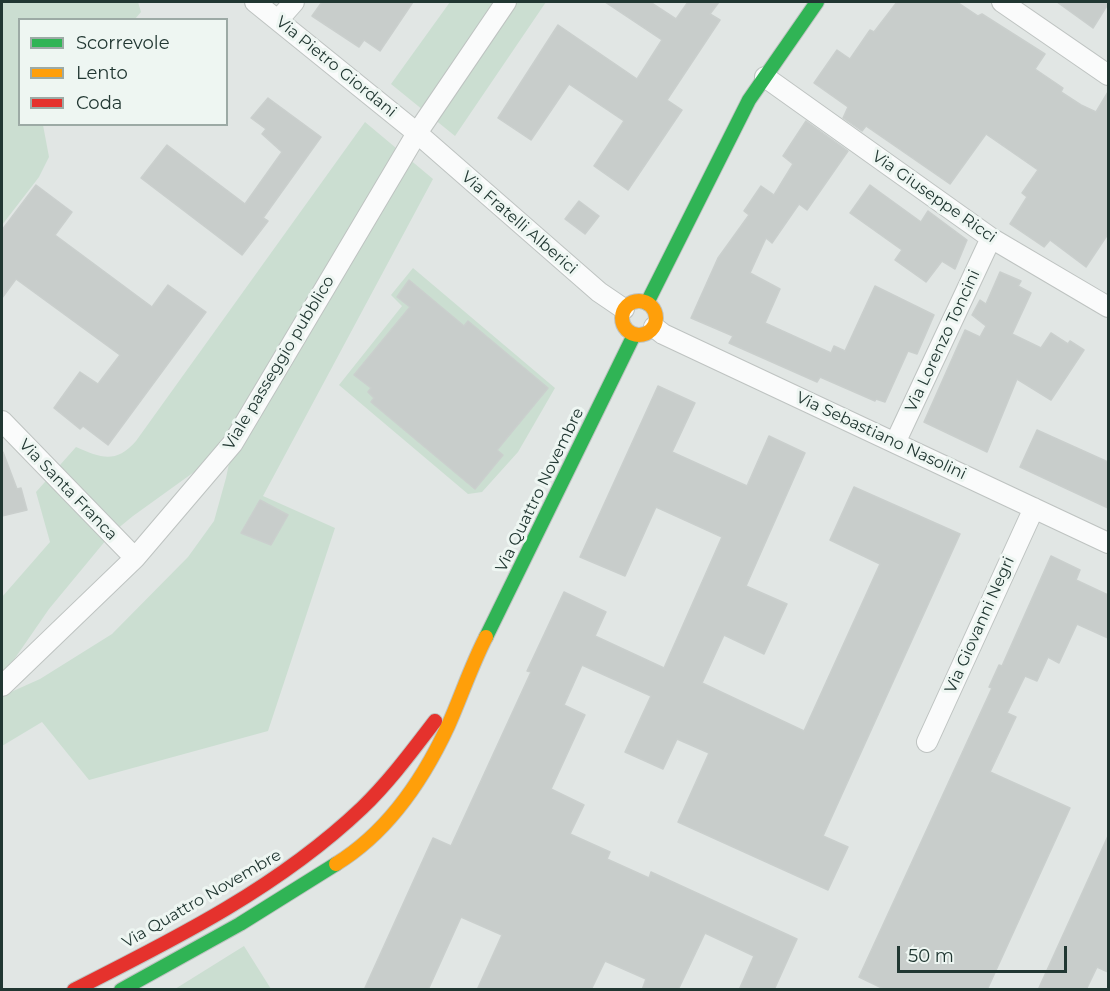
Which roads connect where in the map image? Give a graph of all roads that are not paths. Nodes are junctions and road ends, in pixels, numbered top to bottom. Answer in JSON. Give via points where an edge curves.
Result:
{"nodes":[{"id":1,"x":255,"y":2,"type":"edge"},
{"id":2,"x":294,"y":2,"type":"edge"},
{"id":3,"x":506,"y":2,"type":"edge"},
{"id":4,"x":817,"y":2,"type":"edge"},
{"id":5,"x":1002,"y":2,"type":"edge"},
{"id":6,"x":278,"y":20,"type":"junction"},
{"id":7,"x":1108,"y":75,"type":"edge"},
{"id":8,"x":765,"y":77,"type":"junction"},
{"id":9,"x":417,"y":133,"type":"junction"},
{"id":10,"x":991,"y":238,"type":"junction"},
{"id":11,"x":647,"y":303,"type":"junction"},
{"id":12,"x":1108,"y":307,"type":"edge"},
{"id":13,"x":624,"y":309,"type":"junction"},
{"id":14,"x":654,"y":327,"type":"junction"},
{"id":15,"x":634,"y":335,"type":"junction"},
{"id":16,"x":2,"y":421,"type":"edge"},
{"id":17,"x":896,"y":442,"type":"junction"},
{"id":18,"x":1034,"y":508,"type":"junction"},
{"id":19,"x":1108,"y":543,"type":"edge"},
{"id":20,"x":135,"y":558,"type":"junction"},
{"id":21,"x":475,"y":660,"type":"junction"},
{"id":22,"x":2,"y":686,"type":"edge"},
{"id":23,"x":927,"y":742,"type":"dead end"},
{"id":24,"x":367,"y":804,"type":"junction"},
{"id":25,"x":240,"y":924,"type":"junction"},
{"id":26,"x":194,"y":949,"type":"junction"},
{"id":27,"x":112,"y":970,"type":"junction"},
{"id":28,"x":74,"y":990,"type":"edge"},
{"id":29,"x":121,"y":990,"type":"edge"}],
"edges":[{"from":1,"to":6,"type":"street","name":"Via Pietro Giordani"},
{"from":2,"to":6,"type":"street"},
{"from":3,"to":9,"type":"street","name":"Viale passeggio pubblico"},
{"from":4,"to":8,"type":"main road"},
{"from":5,"to":7,"type":"street"},
{"from":6,"to":9,"type":"street","name":"Via Pietro Giordani"},
{"from":8,"to":10,"type":"street","name":"Via Giuseppe Ricci"},
{"from":8,"to":11,"type":"main road","via":[[749,100]]},
{"from":9,"to":13,"type":"street","name":"Via Fratelli Alberici","via":[[598,292]]},
{"from":9,"to":20,"type":"street","name":"Viale passeggio pubblico","via":[[233,443]]},
{"from":10,"to":12,"type":"street","name":"Via Giuseppe Ricci"},
{"from":10,"to":17,"type":"street","name":"Via Lorenzo Toncini"},
{"from":11,"to":13,"type":"main road","via":[[632,302]]},
{"from":11,"to":14,"type":"main road","via":[[657,316]]},
{"from":13,"to":15,"type":"main road","via":[[623,325]]},
{"from":14,"to":15,"type":"main road","via":[[645,334]]},
{"from":14,"to":17,"type":"street","name":"Via Sebastiano Nasolini"},
{"from":15,"to":21,"type":"main road","name":"Via Quattro Novembre"},
{"from":16,"to":20,"type":"street","name":"Via Santa Franca"},
{"from":17,"to":18,"type":"street","name":"Via Sebastiano Nasolini"},
{"from":18,"to":19,"type":"street","name":"Via Sebastiano Nasolini"},
{"from":18,"to":23,"type":"street","name":"Via Giovanni Negri"},
{"from":20,"to":22,"type":"street","name":"Viale passeggio pubblico"},
{"from":21,"to":24,"type":"main road","name":"Via Quattro Novembre","via":[[421,741]]},
{"from":21,"to":25,"type":"main road","name":"Via Quattro Novembre","via":[[432,758],[391,818],[346,858]]},
{"from":24,"to":25,"type":"main road","via":[[351,831],[336,846],[249,906]]},
{"from":24,"to":27,"type":"main road","name":"Via Quattro Novembre","via":[[270,881]]},
{"from":25,"to":26,"type":"main road","name":"Via Quattro Novembre"},
{"from":26,"to":27,"type":"main road","via":[[173,951],[131,972]]},
{"from":26,"to":29,"type":"main road","name":"Via Quattro Novembre"},
{"from":27,"to":28,"type":"main road","name":"Via Quattro Novembre"}]}
